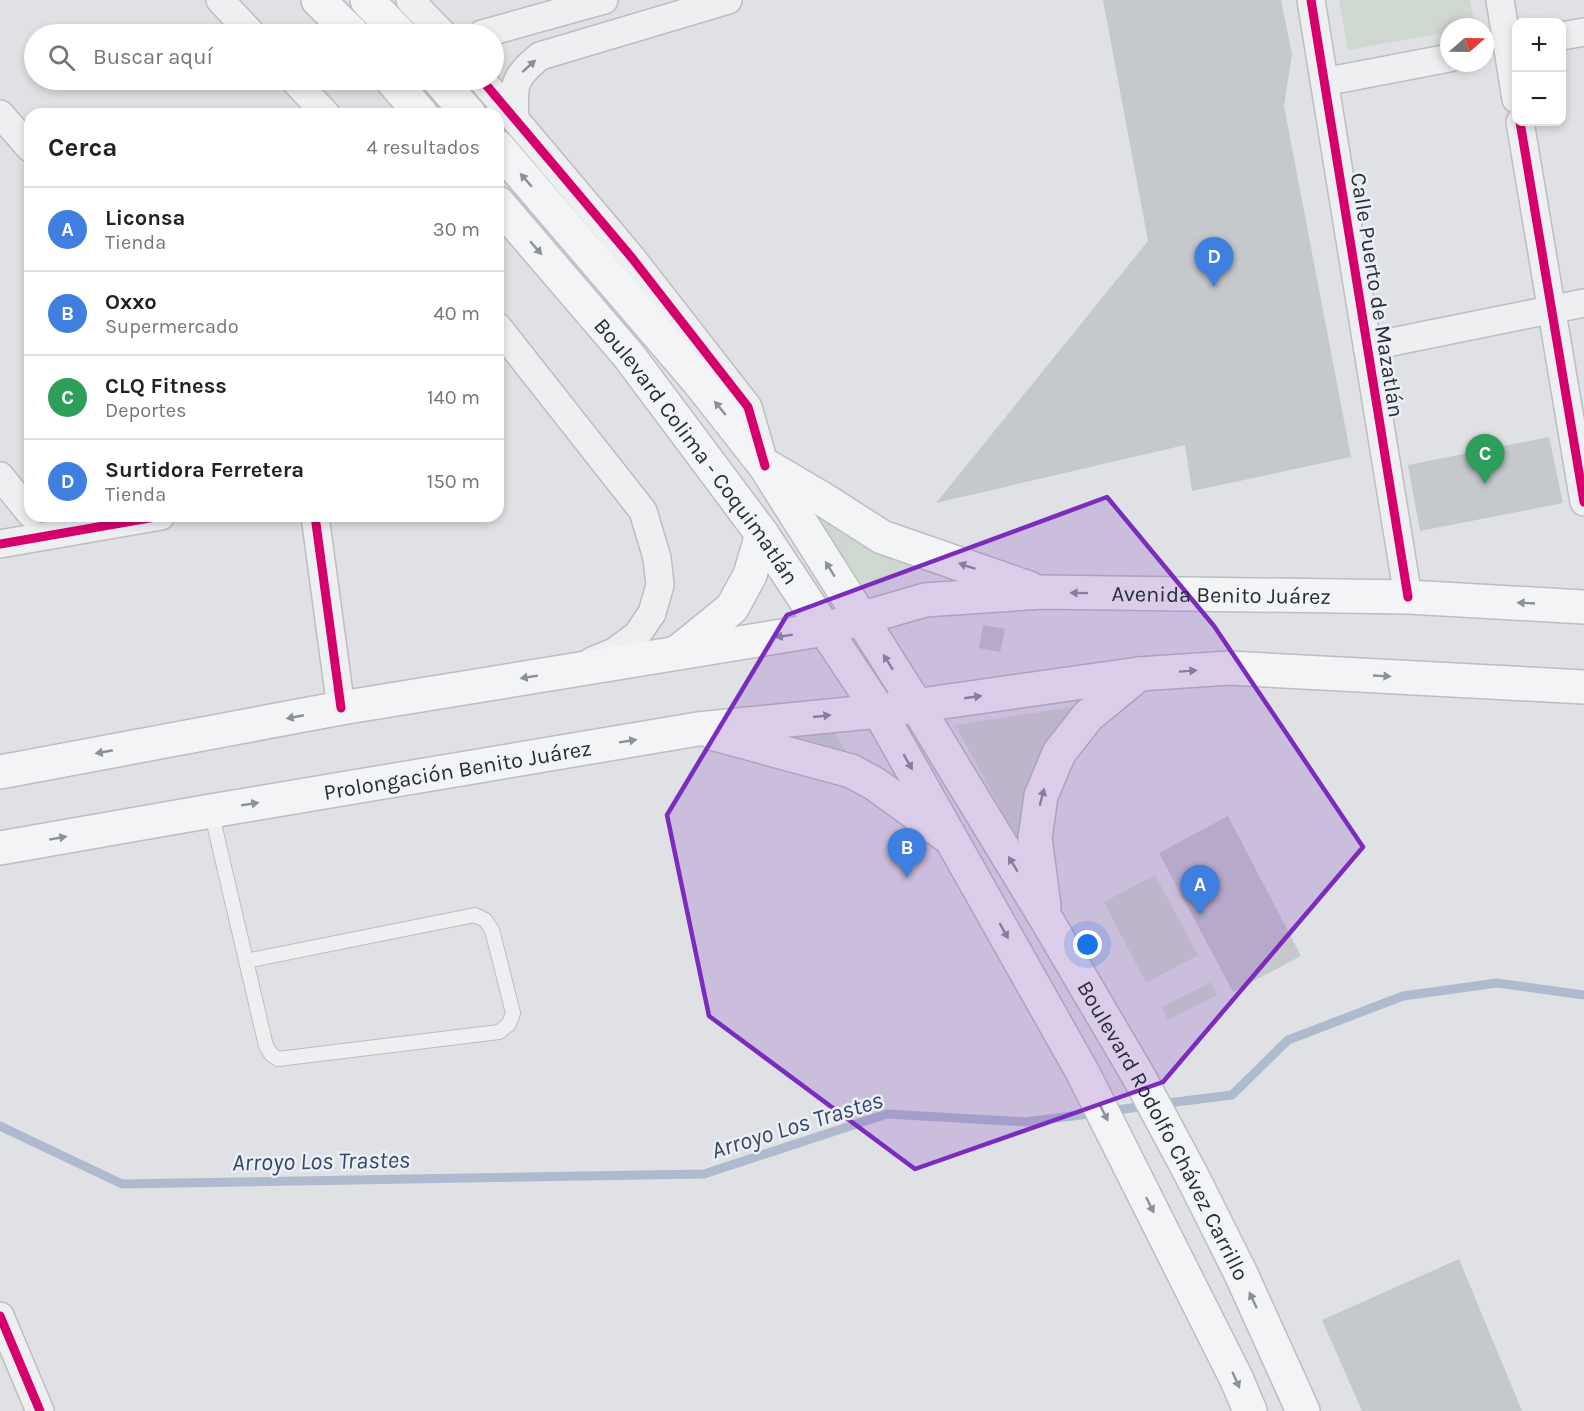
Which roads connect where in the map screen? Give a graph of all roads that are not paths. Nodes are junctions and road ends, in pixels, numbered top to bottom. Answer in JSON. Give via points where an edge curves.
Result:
{"nodes":[{"id":1,"x":219,"y":0,"type":"edge"},
{"id":2,"x":318,"y":0,"type":"edge"},
{"id":3,"x":367,"y":0,"type":"edge"},
{"id":4,"x":411,"y":0,"type":"edge"},
{"id":5,"x":604,"y":0,"type":"edge"},
{"id":6,"x":728,"y":0,"type":"edge"},
{"id":7,"x":1311,"y":0,"type":"edge"},
{"id":8,"x":1500,"y":0,"type":"edge"},
{"id":9,"x":527,"y":11,"type":"edge"},
{"id":10,"x":242,"y":24,"type":"edge"},
{"id":11,"x":343,"y":24,"type":"edge"},
{"id":12,"x":390,"y":24,"type":"edge"},
{"id":13,"x":434,"y":24,"type":"edge"},
{"id":14,"x":502,"y":24,"type":"edge"},
{"id":15,"x":1584,"y":32,"type":"edge"},
{"id":16,"x":1566,"y":35,"type":"edge"},
{"id":17,"x":1503,"y":47,"type":"edge"},
{"id":18,"x":1440,"y":60,"type":"edge"},
{"id":19,"x":1324,"y":82,"type":"junction"},
{"id":20,"x":1512,"y":83,"type":"edge"},
{"id":21,"x":303,"y":90,"type":"edge"},
{"id":22,"x":401,"y":90,"type":"edge"},
{"id":23,"x":448,"y":90,"type":"edge"},
{"id":24,"x":490,"y":90,"type":"edge"},
{"id":25,"x":320,"y":108,"type":"edge"},
{"id":26,"x":416,"y":108,"type":"edge"},
{"id":27,"x":464,"y":108,"type":"edge"},
{"id":28,"x":0,"y":114,"type":"edge"},
{"id":29,"x":515,"y":119,"type":"junction"},
{"id":30,"x":1521,"y":126,"type":"edge"},
{"id":31,"x":24,"y":141,"type":"edge"},
{"id":32,"x":504,"y":154,"type":"edge"},
{"id":33,"x":504,"y":210,"type":"edge"},
{"id":34,"x":1584,"y":303,"type":"edge"},
{"id":35,"x":1552,"y":309,"type":"junction"},
{"id":36,"x":504,"y":335,"type":"edge"},
{"id":37,"x":1367,"y":347,"type":"junction"},
{"id":38,"x":765,"y":466,"type":"junction"},
{"id":39,"x":0,"y":476,"type":"edge"},
{"id":40,"x":1584,"y":502,"type":"edge"},
{"id":41,"x":24,"y":506,"type":"edge"},
{"id":42,"x":37,"y":522,"type":"edge"},
{"id":43,"x":316,"y":522,"type":"edge"},
{"id":44,"x":762,"y":534,"type":"junction"},
{"id":45,"x":0,"y":544,"type":"edge"},
{"id":46,"x":1042,"y":592,"type":"junction"},
{"id":47,"x":1408,"y":597,"type":"junction"},
{"id":48,"x":1584,"y":607,"type":"edge"},
{"id":49,"x":861,"y":619,"type":"junction"},
{"id":50,"x":825,"y":629,"type":"junction"},
{"id":51,"x":678,"y":652,"type":"junction"},
{"id":52,"x":571,"y":670,"type":"junction"},
{"id":53,"x":1139,"y":674,"type":"junction"},
{"id":54,"x":1584,"y":687,"type":"edge"},
{"id":55,"x":915,"y":705,"type":"junction"},
{"id":56,"x":341,"y":708,"type":"junction"},
{"id":57,"x":879,"y":711,"type":"junction"},
{"id":58,"x":698,"y":729,"type":"junction"},
{"id":59,"x":0,"y":772,"type":"edge"},
{"id":60,"x":211,"y":811,"type":"junction"},
{"id":61,"x":954,"y":841,"type":"junction"},
{"id":62,"x":0,"y":848,"type":"edge"},
{"id":63,"x":1045,"y":917,"type":"junction"},
{"id":64,"x":246,"y":961,"type":"junction"},
{"id":65,"x":0,"y":1316,"type":"edge"},
{"id":66,"x":40,"y":1411,"type":"edge"},
{"id":67,"x":1250,"y":1411,"type":"edge"},
{"id":68,"x":1302,"y":1411,"type":"edge"}],
"edges":[{"from":1,"to":10,"type":"street"},
{"from":2,"to":11,"type":"main road"},
{"from":3,"to":12,"type":"main road"},
{"from":4,"to":13,"type":"street"},
{"from":5,"to":9,"type":"street"},
{"from":29,"to":6,"type":"street","one_way":true,"via":[[514,92],[522,71],[540,56]]},
{"from":7,"to":19,"type":"street","name":"Calle Puerto de Mazatlán"},
{"from":8,"to":17,"type":"street"},
{"from":9,"to":14,"type":"street"},
{"from":15,"to":16,"type":"street"},
{"from":17,"to":20,"type":"street"},
{"from":18,"to":19,"type":"street"},
{"from":19,"to":37,"type":"street","name":"Calle Puerto de Mazatlán"},
{"from":21,"to":25,"type":"street"},
{"from":22,"to":26,"type":"main road"},
{"from":23,"to":27,"type":"main road"},
{"from":24,"to":29,"type":"street"},
{"from":28,"to":31,"type":"street"},
{"from":29,"to":38,"type":"street","via":[[632,258],[748,406]]},
{"from":30,"to":35,"type":"street"},
{"from":38,"to":32,"type":"main road","name":"Boulevard Colima - Coquimatlán","one_way":true,"via":[[699,382]]},
{"from":33,"to":44,"type":"main road","name":"Boulevard Colima - Coquimatlán","one_way":true,"via":[[629,356]]},
{"from":34,"to":35,"type":"street"},
{"from":35,"to":37,"type":"street"},
{"from":35,"to":40,"type":"street"},
{"from":36,"to":52,"type":"street","via":[[643,511],[657,558],[660,585],[652,612],[637,635],[614,652]]},
{"from":37,"to":47,"type":"street","name":"Calle Puerto de Mazatlán"},
{"from":46,"to":38,"type":"main road","one_way":true,"via":[[882,537]]},
{"from":49,"to":38,"type":"main road","name":"Boulevard Colima - Coquimatlán","one_way":true},
{"from":39,"to":41,"type":"street"},
{"from":42,"to":45,"type":"street"},
{"from":43,"to":56,"type":"street"},
{"from":44,"to":50,"type":"main road","name":"Boulevard Colima - Coquimatlán"},
{"from":44,"to":51,"type":"main road","via":[[750,575],[732,608]]},
{"from":47,"to":46,"type":"main road","name":"Avenida Benito Juárez","one_way":true},
{"from":46,"to":49,"type":"main road","name":"Avenida Benito Juárez","via":[[925,600]]},
{"from":48,"to":47,"type":"main road","name":"Avenida Benito Juárez","one_way":true},
{"from":49,"to":50,"type":"main road"},
{"from":55,"to":49,"type":"main road","name":"Boulevard Colima - Coquimatlán","one_way":true},
{"from":50,"to":51,"type":"main road","one_way":true},
{"from":50,"to":57,"type":"main road","name":"Boulevard Colima - Coquimatlán"},
{"from":51,"to":52,"type":"main road"},
{"from":52,"to":56,"type":"main road","one_way":true},
{"from":53,"to":54,"type":"main road","one_way":true,"via":[[1229,668]]},
{"from":55,"to":53,"type":"main road","one_way":true},
{"from":63,"to":53,"type":"main road","one_way":true,"via":[[1035,838],[1041,796],[1059,753],[1088,716]]},
{"from":55,"to":57,"type":"main road","name":"Prolongación Benito Juárez"},
{"from":63,"to":55,"type":"main road","name":"Boulevard Rodolfo Chávez Carrillo","one_way":true},
{"from":56,"to":59,"type":"main road","one_way":true},
{"from":58,"to":57,"type":"main road","name":"Prolongación Benito Juárez","one_way":true},
{"from":57,"to":61,"type":"main road","name":"Boulevard Rodolfo Chávez Carrillo","one_way":true},
{"from":60,"to":58,"type":"main road","name":"Prolongación Benito Juárez","one_way":true},
{"from":58,"to":61,"type":"main road","via":[[851,771]]},
{"from":62,"to":60,"type":"main road","name":"Prolongación Benito Juárez","one_way":true},
{"from":60,"to":64,"type":"lane"},
{"from":61,"to":67,"type":"main road","name":"Boulevard Rodolfo Chávez Carrillo","one_way":true,"via":[[1083,1073]]},
{"from":68,"to":63,"type":"main road","name":"Boulevard Rodolfo Chávez Carrillo","one_way":true,"via":[[1192,1176]]},
{"from":64,"to":64,"type":"lane","via":[[266,1046],[278,1059],[499,1032],[509,1024],[513,1013],[492,930],[475,915]]},
{"from":65,"to":66,"type":"street"}]}
